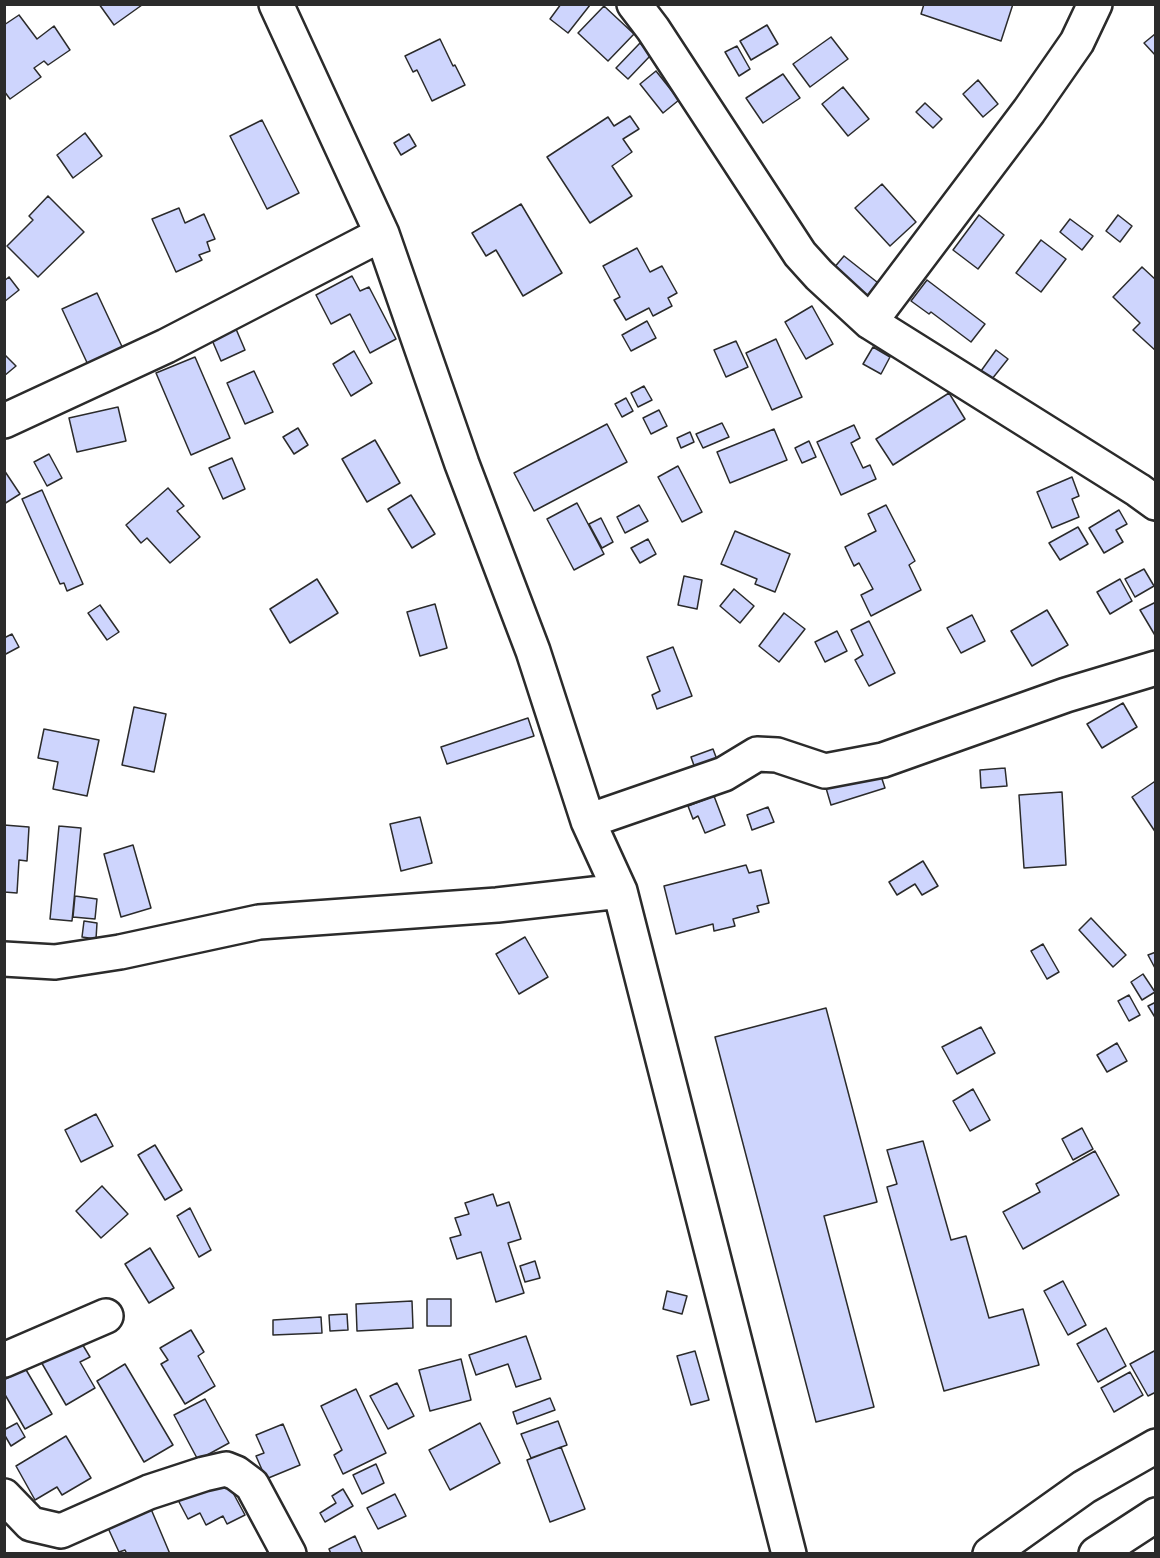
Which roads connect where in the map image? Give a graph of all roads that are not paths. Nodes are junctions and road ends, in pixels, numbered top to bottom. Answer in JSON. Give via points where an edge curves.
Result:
{"nodes":[{"id":1,"x":276,"y":4,"type":"edge"},
{"id":2,"x":634,"y":4,"type":"edge"},
{"id":3,"x":1070,"y":4,"type":"edge"},
{"id":4,"x":1095,"y":4,"type":"edge"},
{"id":5,"x":1077,"y":42,"type":"junction"},
{"id":6,"x":382,"y":234,"type":"junction"},
{"id":7,"x":870,"y":322,"type":"junction"},
{"id":8,"x":4,"y":421,"type":"edge"},
{"id":9,"x":1155,"y":503,"type":"edge"},
{"id":10,"x":1155,"y":668,"type":"edge"},
{"id":11,"x":588,"y":821,"type":"junction"},
{"id":12,"x":620,"y":891,"type":"junction"},
{"id":13,"x":4,"y":960,"type":"edge"},
{"id":14,"x":105,"y":1316,"type":"dead end"},
{"id":15,"x":4,"y":1360,"type":"edge"},
{"id":16,"x":1155,"y":1446,"type":"edge"},
{"id":17,"x":4,"y":1496,"type":"edge"},
{"id":18,"x":1155,"y":1515,"type":"edge"},
{"id":19,"x":289,"y":1554,"type":"edge"},
{"id":20,"x":789,"y":1554,"type":"edge"},
{"id":21,"x":990,"y":1554,"type":"edge"},
{"id":22,"x":1096,"y":1554,"type":"edge"}],
"edges":[{"from":1,"to":6,"type":"street"},
{"from":2,"to":7,"type":"street","via":[[800,254]]},
{"from":3,"to":5,"type":"street"},
{"from":4,"to":5,"type":"street"},
{"from":5,"to":7,"type":"street"},
{"from":6,"to":8,"type":"street","via":[[166,346]]},
{"from":6,"to":11,"type":"street","via":[[532,651]]},
{"from":7,"to":9,"type":"street"},
{"from":10,"to":11,"type":"street","via":[[1066,695],[884,760],[825,771],[777,755],[757,754],[724,774]]},
{"from":11,"to":12,"type":"street"},
{"from":12,"to":13,"type":"street","via":[[497,905],[259,922],[55,962]]},
{"from":12,"to":20,"type":"street"},
{"from":14,"to":15,"type":"street"},
{"from":16,"to":21,"type":"street","via":[[1084,1487]]},
{"from":17,"to":19,"type":"street","via":[[31,1524],[61,1532],[149,1492],[226,1469],[252,1485]]},
{"from":18,"to":22,"type":"street"}]}
